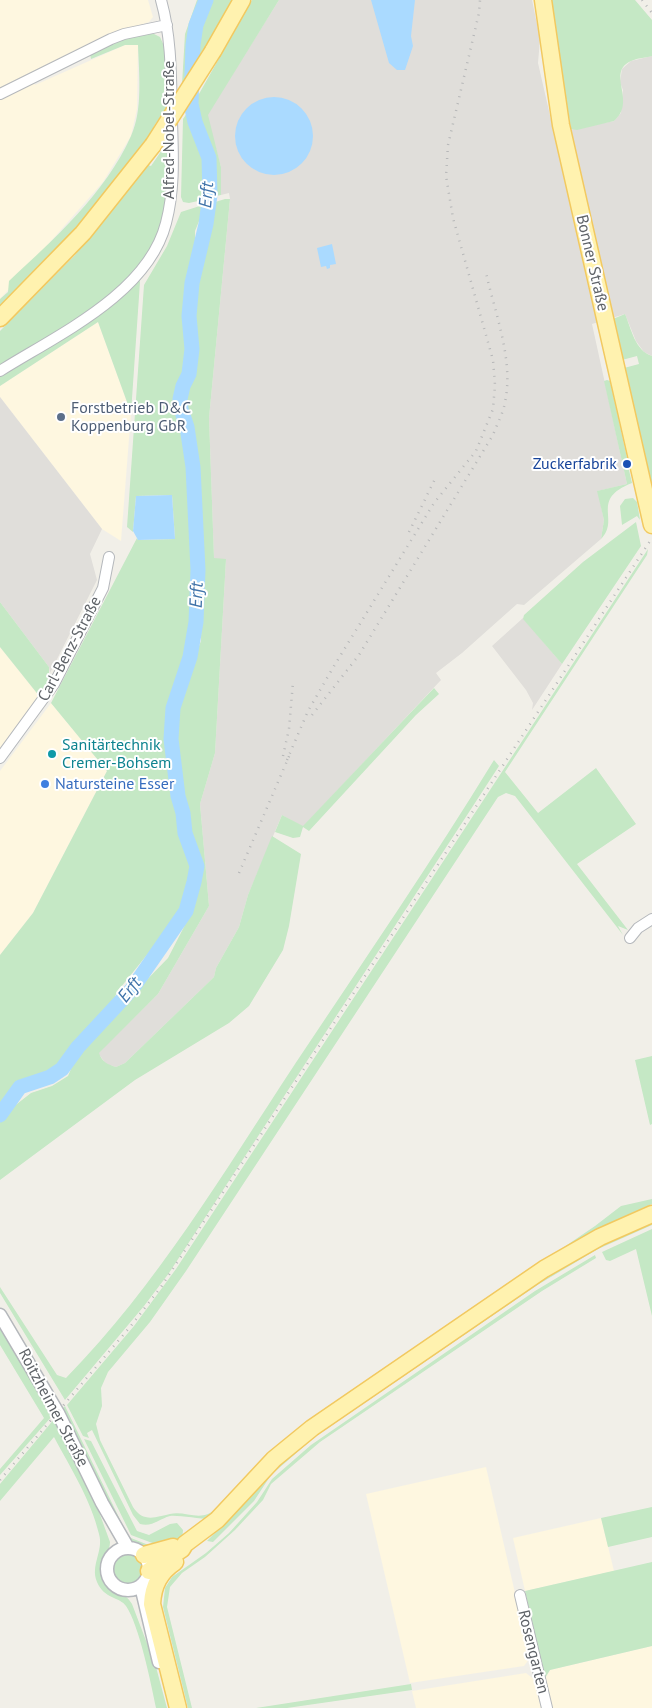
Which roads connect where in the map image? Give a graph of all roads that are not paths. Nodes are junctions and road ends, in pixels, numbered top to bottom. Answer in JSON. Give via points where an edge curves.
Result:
{"nodes":[{"id":1,"x":161,"y":0,"type":"edge"},
{"id":2,"x":242,"y":0,"type":"edge"},
{"id":3,"x":543,"y":0,"type":"edge"},
{"id":4,"x":167,"y":26,"type":"junction"},
{"id":5,"x":0,"y":94,"type":"edge"},
{"id":6,"x":0,"y":318,"type":"edge"},
{"id":7,"x":0,"y":371,"type":"edge"},
{"id":8,"x":652,"y":525,"type":"edge"},
{"id":9,"x":108,"y":557,"type":"dead end"},
{"id":10,"x":0,"y":758,"type":"edge"},
{"id":11,"x":652,"y":919,"type":"edge"},
{"id":12,"x":630,"y":938,"type":"dead end"},
{"id":13,"x":652,"y":1207,"type":"edge"},
{"id":14,"x":652,"y":1214,"type":"edge"},
{"id":15,"x":614,"y":1231,"type":"junction"},
{"id":16,"x":0,"y":1316,"type":"edge"},
{"id":17,"x":254,"y":1479,"type":"junction"},
{"id":18,"x":102,"y":1503,"type":"junction"},
{"id":19,"x":128,"y":1548,"type":"junction"},
{"id":20,"x":115,"y":1553,"type":"junction"},
{"id":21,"x":146,"y":1563,"type":"junction"},
{"id":22,"x":141,"y":1586,"type":"junction"},
{"id":23,"x":128,"y":1590,"type":"junction"},
{"id":24,"x":520,"y":1595,"type":"dead end"},
{"id":25,"x":151,"y":1636,"type":"junction"},
{"id":26,"x":171,"y":1708,"type":"edge"},
{"id":27,"x":178,"y":1708,"type":"edge"},
{"id":28,"x":547,"y":1708,"type":"edge"}],
"edges":[{"from":1,"to":4,"type":"street","name":"Alfred-Nobel-Straße"},
{"from":2,"to":6,"type":"main road","bridge":true,"via":[[153,145],[83,233]]},
{"from":3,"to":8,"type":"main road","name":"Bonner Straße","via":[[561,126]]},
{"from":4,"to":5,"type":"street","via":[[110,38]]},
{"from":4,"to":7,"type":"street","name":"Alfred-Nobel-Straße","via":[[171,200],[155,251],[129,283],[95,310]]},
{"from":9,"to":10,"type":"street","name":"Carl-Benz-Straße","via":[[103,588],[54,684]]},
{"from":11,"to":12,"type":"street"},
{"from":13,"to":15,"type":"main road","via":[[626,1217]]},
{"from":14,"to":15,"type":"main road"},
{"from":15,"to":17,"type":"main road","via":[[544,1269],[320,1422]]},
{"from":16,"to":18,"type":"street","name":"Roitzheimer Straße","via":[[58,1413]]},
{"from":17,"to":21,"type":"main road","via":[[217,1520],[185,1544]]},
{"from":17,"to":27,"type":"main road","via":[[251,1492],[231,1515],[163,1571],[153,1590],[152,1609]]},
{"from":18,"to":19,"type":"street","name":"Roitzheimer Straße"},
{"from":18,"to":20,"type":"street","name":"Roitzheimer Straße"},
{"from":19,"to":20,"type":"street"},
{"from":19,"to":21,"type":"street","via":[[137,1550]]},
{"from":20,"to":23,"type":"street","via":[[109,1562],[109,1576],[117,1587]]},
{"from":21,"to":22,"type":"street","via":[[147,1579]]},
{"from":22,"to":23,"type":"street"},
{"from":22,"to":25,"type":"street"},
{"from":23,"to":25,"type":"street"},
{"from":24,"to":28,"type":"street","name":"Rosengarten"},
{"from":25,"to":26,"type":"street"}]}
